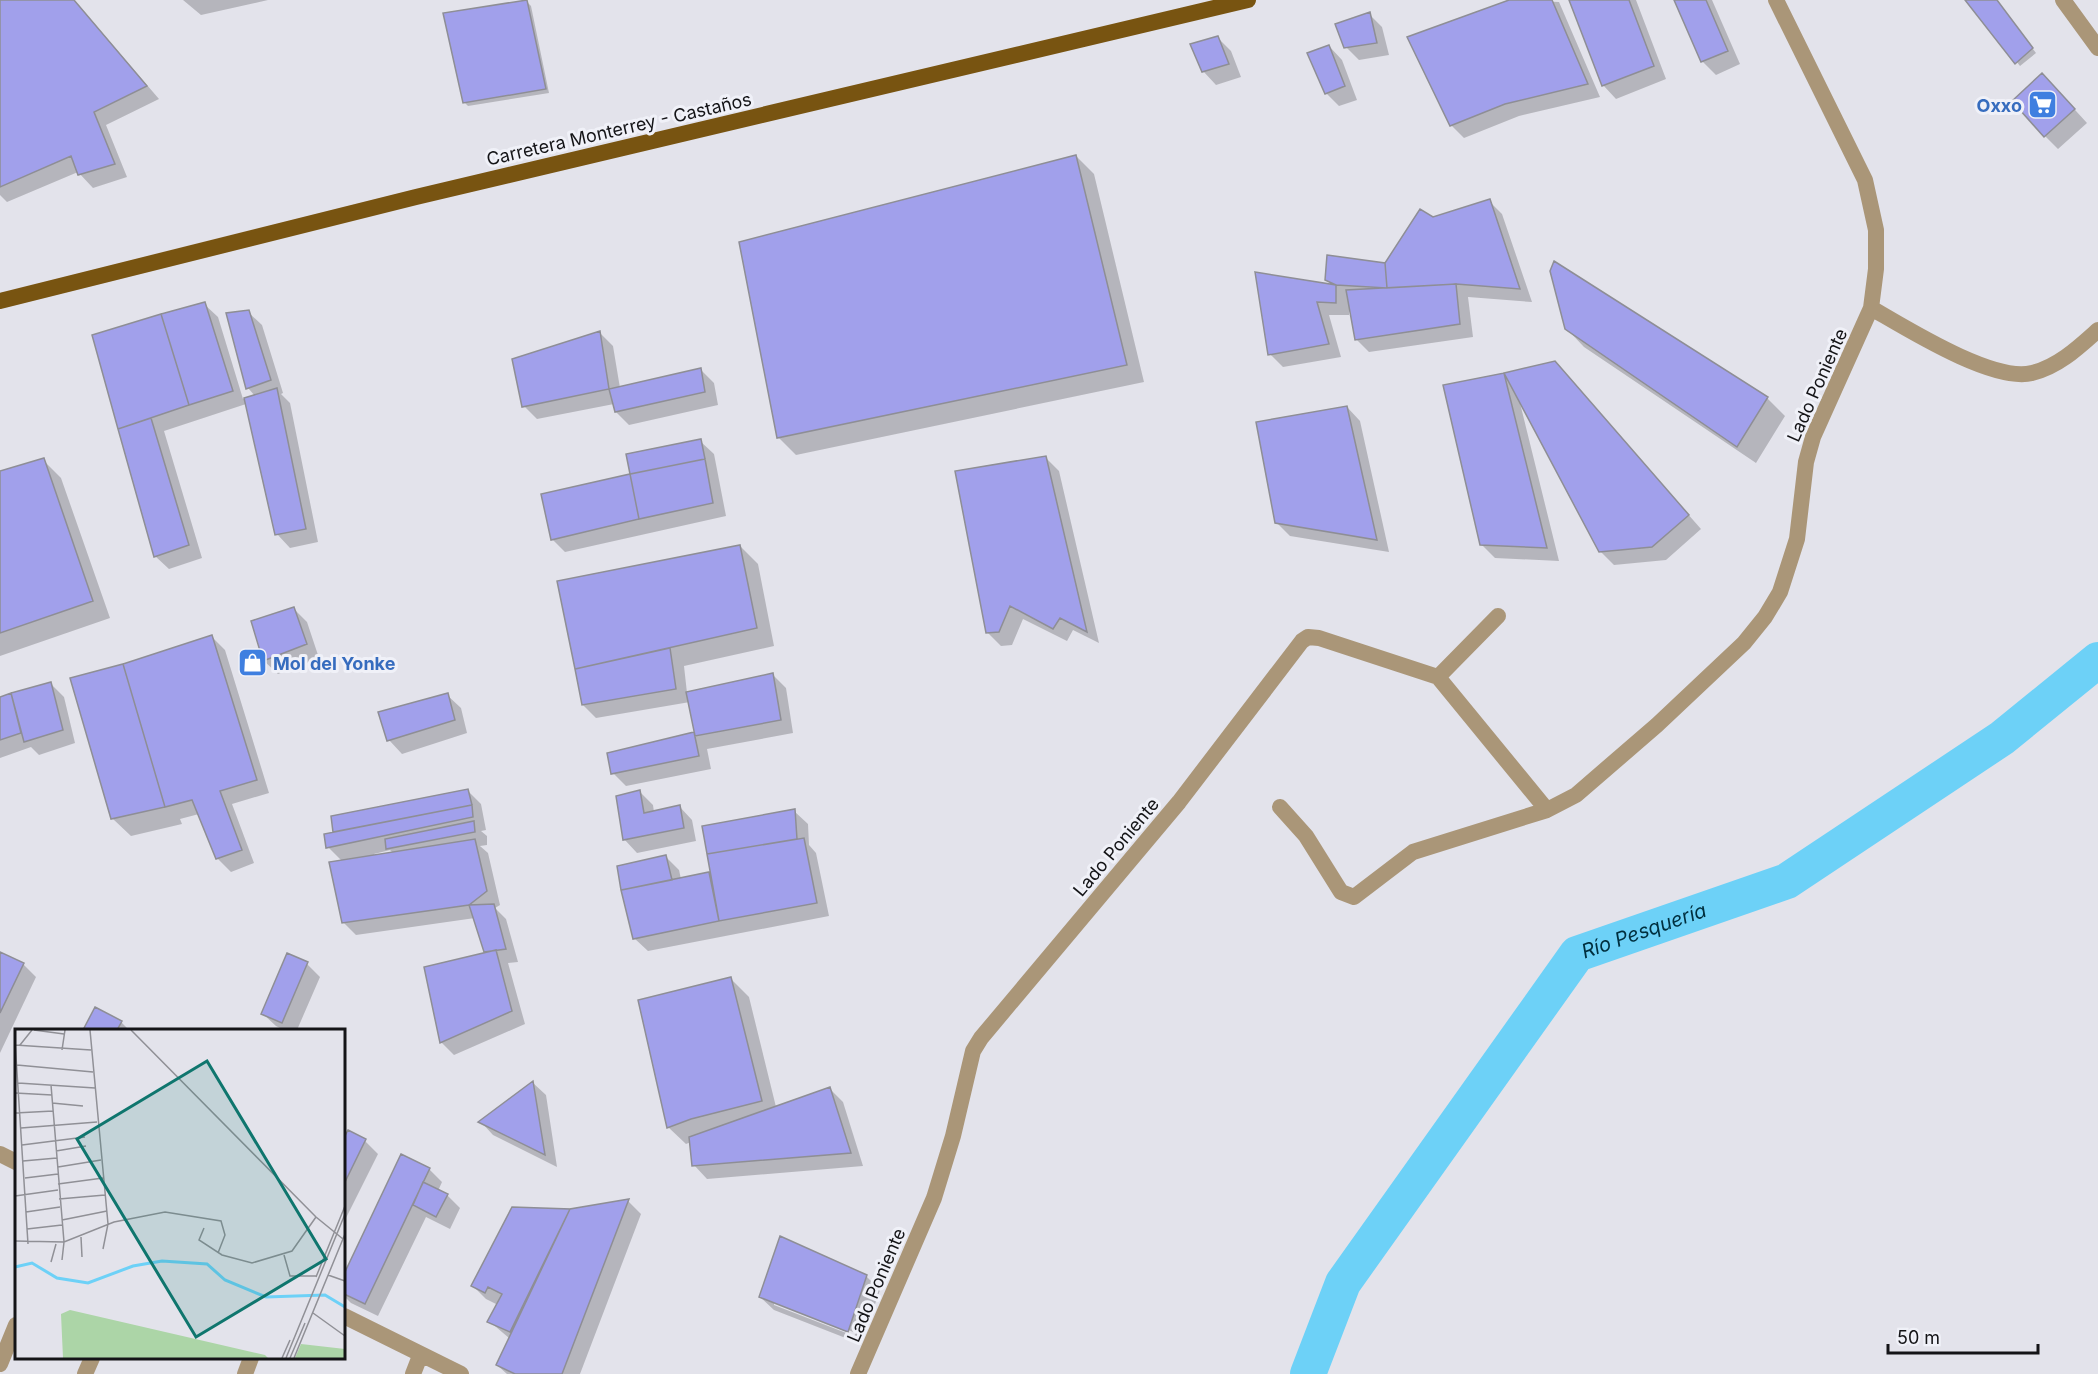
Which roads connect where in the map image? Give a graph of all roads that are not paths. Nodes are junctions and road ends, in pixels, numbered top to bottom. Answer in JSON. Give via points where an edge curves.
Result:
{"nodes":[{"id":1,"x":1248,"y":0,"type":"edge"},
{"id":2,"x":1776,"y":0,"type":"edge"},
{"id":3,"x":2063,"y":0,"type":"edge"},
{"id":4,"x":2098,"y":48,"type":"edge"},
{"id":5,"x":0,"y":302,"type":"edge"},
{"id":6,"x":1871,"y":308,"type":"junction"},
{"id":7,"x":2098,"y":330,"type":"edge"},
{"id":8,"x":1498,"y":616,"type":"dead end"},
{"id":9,"x":1438,"y":676,"type":"junction"},
{"id":10,"x":1280,"y":807,"type":"dead end"},
{"id":11,"x":1547,"y":810,"type":"junction"},
{"id":12,"x":0,"y":1154,"type":"edge"},
{"id":13,"x":15,"y":1162,"type":"edge"},
{"id":14,"x":345,"y":1317,"type":"edge"},
{"id":15,"x":15,"y":1327,"type":"edge"},
{"id":16,"x":420,"y":1356,"type":"junction"},
{"id":17,"x":92,"y":1359,"type":"edge"},
{"id":18,"x":251,"y":1359,"type":"edge"},
{"id":19,"x":0,"y":1364,"type":"edge"},
{"id":20,"x":85,"y":1374,"type":"edge"},
{"id":21,"x":245,"y":1374,"type":"edge"},
{"id":22,"x":413,"y":1374,"type":"edge"},
{"id":23,"x":461,"y":1374,"type":"edge"},
{"id":24,"x":858,"y":1374,"type":"edge"}],
"edges":[{"from":1,"to":5,"type":"main road","name":"Carretera Monterrey - Castaños","via":[[416,197]]},
{"from":2,"to":6,"type":"street","name":"Lado Poniente","via":[[1854,155],[1872,200],[1876,269]]},
{"from":3,"to":4,"type":"street"},
{"from":6,"to":7,"type":"street","via":[[1943,348],[1998,371],[2031,374],[2056,363]]},
{"from":6,"to":11,"type":"street","name":"Lado Poniente","via":[[1813,437],[1795,549],[1780,592],[1765,617],[1744,643],[1657,725],[1576,795]]},
{"from":8,"to":9,"type":"street"},
{"from":9,"to":11,"type":"street"},
{"from":9,"to":24,"type":"street","name":"Lado Poniente","via":[[1319,638],[1308,637],[1298,645],[1179,802],[981,1038],[971,1058],[934,1198]]},
{"from":10,"to":11,"type":"street","name":"Lado Poniente","via":[[1306,836],[1341,892],[1354,897],[1413,852]]},
{"from":12,"to":13,"type":"street"},
{"from":14,"to":16,"type":"street"},
{"from":15,"to":19,"type":"street"},
{"from":16,"to":22,"type":"street"},
{"from":16,"to":23,"type":"street"},
{"from":17,"to":20,"type":"street"},
{"from":18,"to":21,"type":"street"}]}
